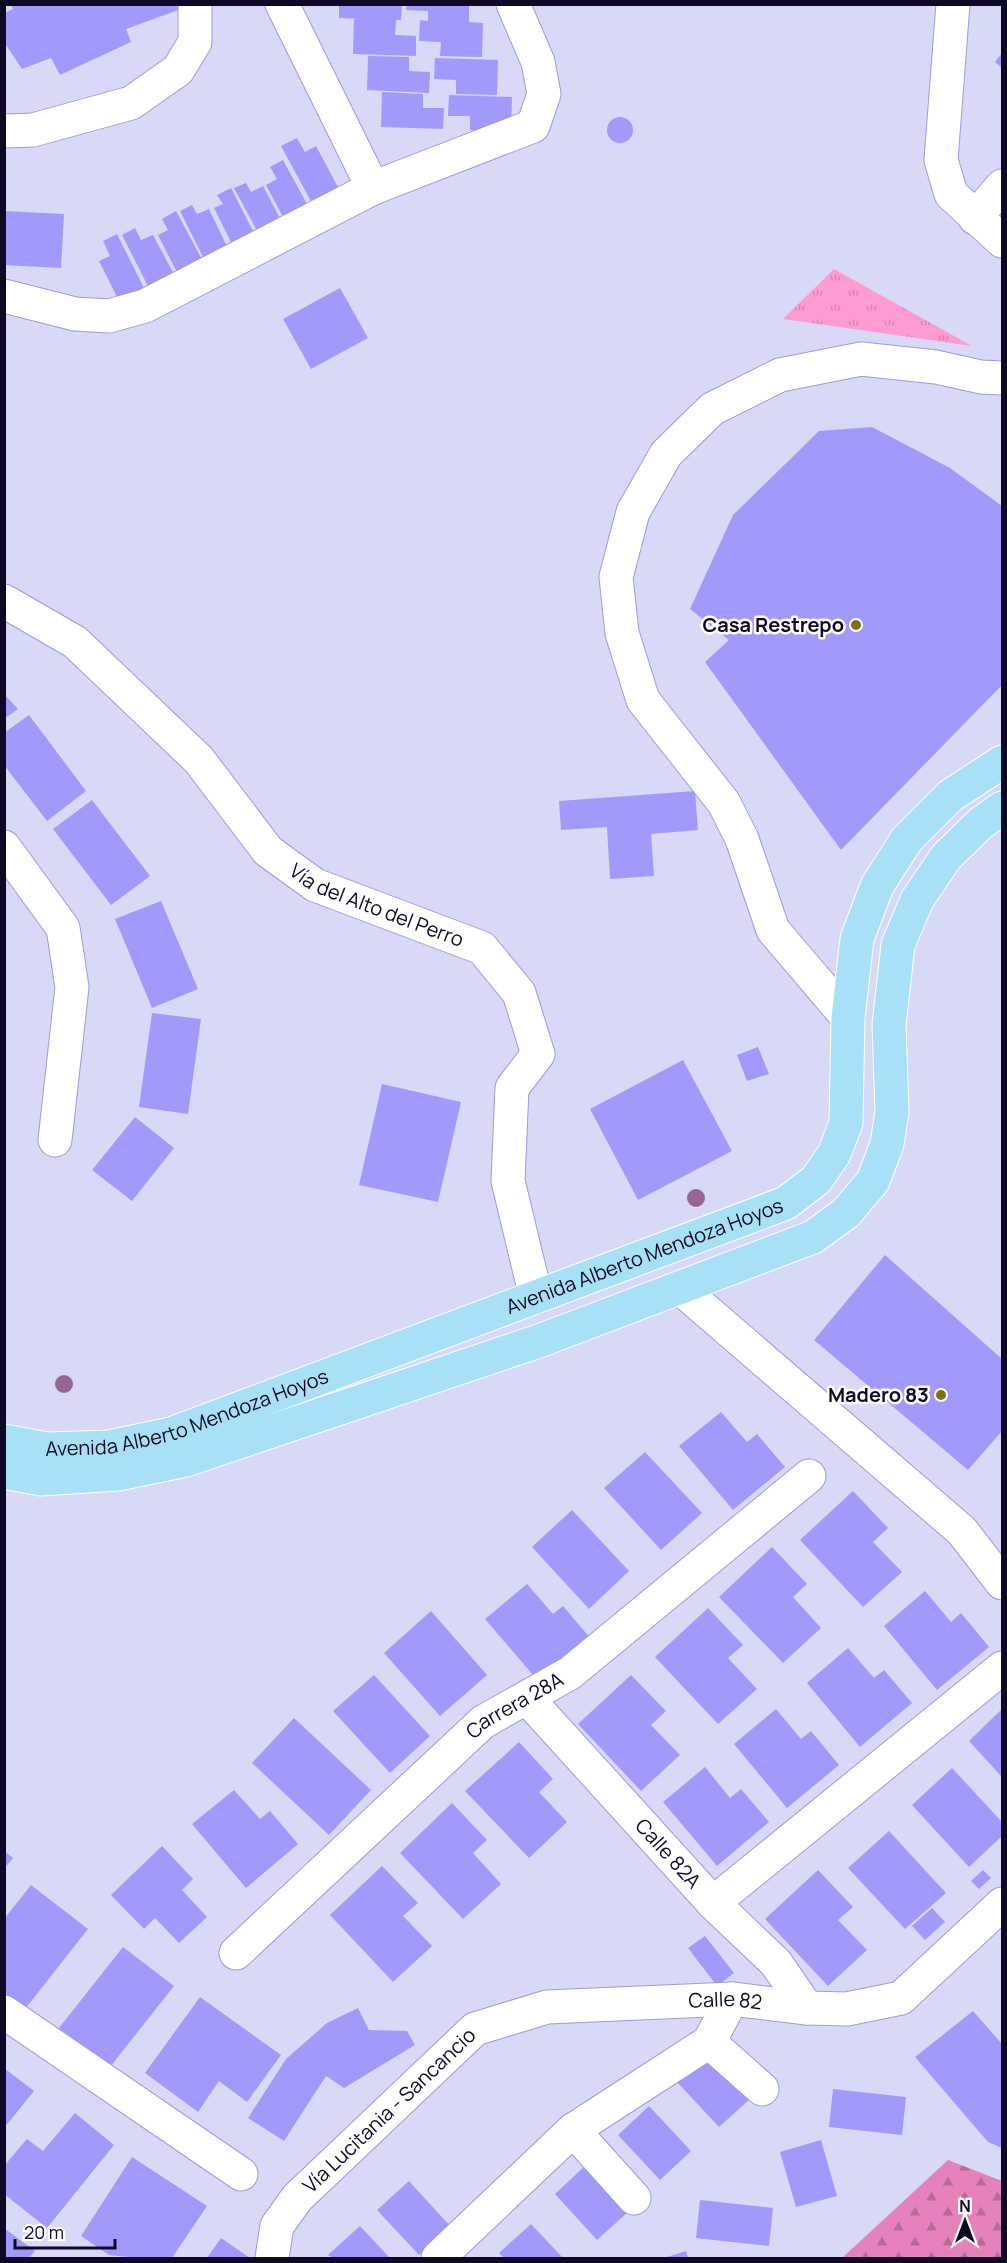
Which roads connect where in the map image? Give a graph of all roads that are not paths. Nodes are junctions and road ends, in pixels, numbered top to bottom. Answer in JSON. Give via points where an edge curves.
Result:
{"nodes":[{"id":1,"x":195,"y":4,"type":"edge"},
{"id":2,"x":282,"y":4,"type":"edge"},
{"id":3,"x":513,"y":4,"type":"edge"},
{"id":4,"x":952,"y":4,"type":"edge"},
{"id":5,"x":4,"y":131,"type":"edge"},
{"id":6,"x":1002,"y":186,"type":"edge"},
{"id":7,"x":373,"y":188,"type":"junction"},
{"id":8,"x":975,"y":218,"type":"junction"},
{"id":9,"x":1002,"y":241,"type":"edge"},
{"id":10,"x":4,"y":296,"type":"edge"},
{"id":11,"x":992,"y":377,"type":"edge"},
{"id":12,"x":4,"y":601,"type":"edge"},
{"id":13,"x":1002,"y":762,"type":"edge"},
{"id":14,"x":1002,"y":808,"type":"edge"},
{"id":15,"x":4,"y":848,"type":"edge"},
{"id":16,"x":848,"y":1018,"type":"junction"},
{"id":17,"x":55,"y":1140,"type":"dead end"},
{"id":18,"x":680,"y":1288,"type":"junction"},
{"id":19,"x":536,"y":1297,"type":"junction"},
{"id":20,"x":4,"y":1441,"type":"edge"},
{"id":21,"x":4,"y":1472,"type":"edge"},
{"id":22,"x":809,"y":1476,"type":"dead end"},
{"id":23,"x":1002,"y":1582,"type":"edge"},
{"id":24,"x":1002,"y":1668,"type":"edge"},
{"id":25,"x":527,"y":1698,"type":"junction"},
{"id":26,"x":713,"y":1903,"type":"junction"},
{"id":27,"x":1002,"y":1904,"type":"edge"},
{"id":28,"x":236,"y":1953,"type":"dead end"},
{"id":29,"x":732,"y":1999,"type":"junction"},
{"id":30,"x":547,"y":2007,"type":"joint"},
{"id":31,"x":807,"y":2008,"type":"junction"},
{"id":32,"x":4,"y":2012,"type":"edge"},
{"id":33,"x":709,"y":2042,"type":"junction"},
{"id":34,"x":762,"y":2089,"type":"dead end"},
{"id":35,"x":573,"y":2130,"type":"junction"},
{"id":36,"x":241,"y":2174,"type":"dead end"},
{"id":37,"x":634,"y":2198,"type":"dead end"},
{"id":38,"x":445,"y":2256,"type":"edge"},
{"id":39,"x":272,"y":2259,"type":"edge"}],
"edges":[{"from":1,"to":5,"type":"street","via":[[195,42],[178,70],[131,103],[33,130]]},
{"from":2,"to":7,"type":"street"},
{"from":3,"to":7,"type":"street","via":[[538,62],[544,94],[532,126]]},
{"from":4,"to":8,"type":"street","via":[[941,160],[951,194]]},
{"from":6,"to":8,"type":"street"},
{"from":7,"to":10,"type":"street","via":[[145,306],[109,316],[75,314]]},
{"from":8,"to":9,"type":"street"},
{"from":11,"to":16,"type":"street","via":[[861,359],[780,375],[712,409],[666,454],[633,512],[616,577],[622,633],[643,700],[724,803],[742,839],[773,930]]},
{"from":12,"to":19,"type":"street","name":"Vía del Alto del Perro","via":[[75,642],[92,658],[199,760],[268,851],[315,885],[482,948],[519,993],[538,1054],[512,1088],[508,1181]]},
{"from":13,"to":16,"type":"main road","name":"Avenida Alberto Mendoza Hoyos","via":[[950,796],[907,839],[877,886],[857,939]]},
{"from":14,"to":18,"type":"main road","name":"Avenida Alberto Mendoza Hoyos","via":[[946,857],[917,900],[898,945],[889,1025],[892,1112],[887,1144],[873,1181],[846,1213],[813,1237]]},
{"from":15,"to":17,"type":"street","via":[[63,928],[72,987]]},
{"from":16,"to":19,"type":"main road","name":"Avenida Alberto Mendoza Hoyos","via":[[846,1123],[834,1154],[816,1180],[786,1203]]},
{"from":18,"to":21,"type":"main road","name":"Avenida Alberto Mendoza Hoyos","via":[[539,1341],[186,1460],[118,1474],[41,1479]]},
{"from":18,"to":23,"type":"street","via":[[962,1532]]},
{"from":19,"to":20,"type":"main road","name":"Avenida Alberto Mendoza Hoyos","via":[[171,1434],[109,1447],[47,1449]]},
{"from":22,"to":25,"type":"street","name":"Carrera 28A","via":[[570,1673]]},
{"from":24,"to":26,"type":"street"},
{"from":25,"to":26,"type":"street","name":"Calle 82A"},
{"from":25,"to":28,"type":"street","name":"Carrera 28A","via":[[483,1722]]},
{"from":26,"to":31,"type":"street","name":"Calle 82A","via":[[776,1963]]},
{"from":27,"to":31,"type":"street","name":"Calle 82","via":[[901,1998],[847,2009]]},
{"from":29,"to":30,"type":"street","name":"Calle 82"},
{"from":29,"to":31,"type":"street","name":"Calle 82"},
{"from":29,"to":33,"type":"street"},
{"from":30,"to":39,"type":"street","name":"Vía Lucitania - Sancancio","via":[[475,2029],[297,2198],[278,2226]]},
{"from":32,"to":36,"type":"street"},
{"from":33,"to":34,"type":"street"},
{"from":33,"to":35,"type":"street"},
{"from":35,"to":37,"type":"street"},
{"from":35,"to":38,"type":"street"}]}
